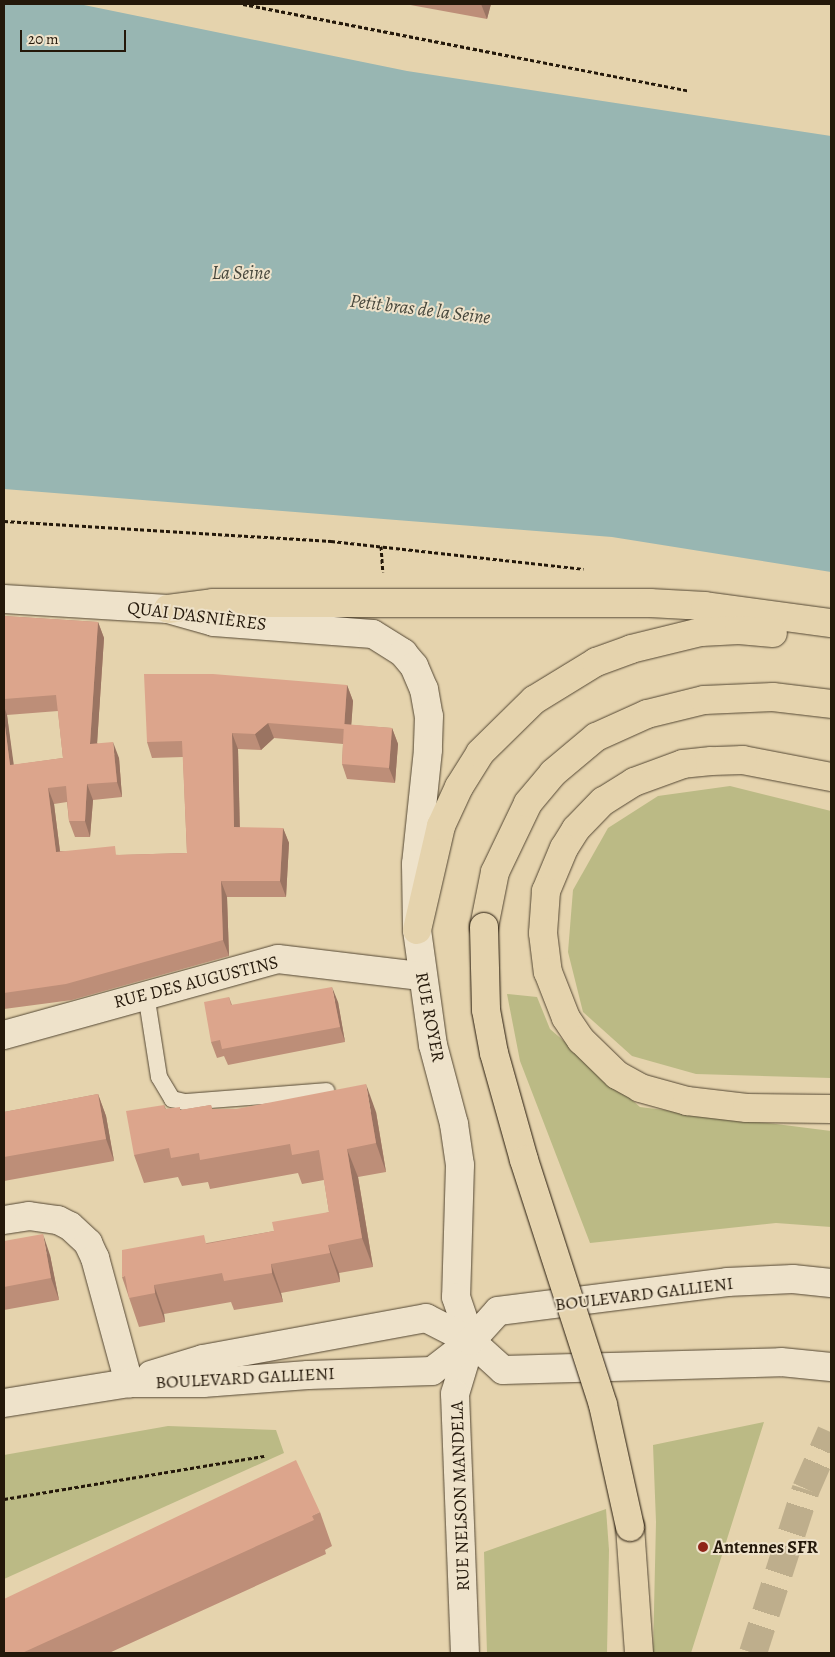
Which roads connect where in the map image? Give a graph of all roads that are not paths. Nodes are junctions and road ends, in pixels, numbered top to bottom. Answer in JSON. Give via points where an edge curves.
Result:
{"nodes":[{"id":1,"x":4,"y":599,"type":"edge"},
{"id":2,"x":168,"y":609,"type":"junction"},
{"id":3,"x":831,"y":623,"type":"edge"},
{"id":4,"x":831,"y":642,"type":"edge"},
{"id":5,"x":424,"y":689,"type":"joint"},
{"id":6,"x":831,"y":704,"type":"edge"},
{"id":7,"x":831,"y":777,"type":"edge"},
{"id":8,"x":417,"y":930,"type":"junction"},
{"id":9,"x":421,"y":976,"type":"junction"},
{"id":10,"x":146,"y":994,"type":"junction"},
{"id":11,"x":4,"y":1035,"type":"edge"},
{"id":12,"x":327,"y":1091,"type":"edge"},
{"id":13,"x":831,"y":1109,"type":"edge"},
{"id":14,"x":4,"y":1220,"type":"edge"},
{"id":15,"x":831,"y":1283,"type":"edge"},
{"id":16,"x":471,"y":1341,"type":"junction"},
{"id":17,"x":831,"y":1366,"type":"edge"},
{"id":18,"x":129,"y":1383,"type":"junction"},
{"id":19,"x":4,"y":1403,"type":"edge"},
{"id":20,"x":465,"y":1653,"type":"edge"},
{"id":21,"x":639,"y":1653,"type":"edge"}],
"edges":[{"from":1,"to":2,"type":"street","name":"QUAI D'ASNIÈRES"},
{"from":2,"to":3,"type":"main road","via":[[213,603],[650,603],[705,606]]},
{"from":2,"to":5,"type":"street","name":"QUAI D'ASNIÈRES","via":[[214,622],[372,634],[403,653],[414,666]]},
{"from":4,"to":8,"type":"main road","via":[[739,630],[701,632],[631,649],[596,662],[534,700],[480,753],[459,787],[441,826]]},
{"from":5,"to":8,"type":"street","name":"RUE ROYER","via":[[429,716],[416,864]]},
{"from":6,"to":21,"type":"main road","bridge":true,"via":[[773,697],[704,700],[647,714],[596,738],[553,773],[528,803],[495,872],[484,927],[486,1010],[494,1053],[524,1160],[603,1406],[630,1528]]},
{"from":7,"to":13,"type":"main road","via":[[743,760],[711,760],[683,764],[634,782],[603,801],[576,829],[564,848],[546,891],[543,933],[548,972],[566,1018],[581,1040],[617,1075],[640,1088],[687,1101],[746,1108]]},
{"from":8,"to":9,"type":"street","name":"RUE ROYER"},
{"from":9,"to":10,"type":"street","name":"RUE DES AUGUSTINS","via":[[278,959]]},
{"from":9,"to":16,"type":"street","name":"RUE ROYER","via":[[459,1157],[456,1296]]},
{"from":10,"to":11,"type":"street","name":"RUE DES AUGUSTINS"},
{"from":10,"to":12,"type":"lane","via":[[159,1077],[172,1099],[185,1102]]},
{"from":14,"to":18,"type":"street","via":[[29,1216],[52,1218],[70,1226],[88,1243],[96,1258]]},
{"from":15,"to":16,"type":"street","name":"BOULEVARD GALLIENI","via":[[793,1279],[727,1282],[498,1311]]},
{"from":16,"to":17,"type":"street","name":"BOULEVARD GALLIENI","via":[[503,1370],[781,1362]]},
{"from":16,"to":18,"type":"street","name":"BOULEVARD GALLIENI","via":[[432,1371],[203,1383]]},
{"from":16,"to":18,"type":"street","name":"BOULEVARD GALLIENI","via":[[426,1318],[203,1359]]},
{"from":16,"to":20,"type":"street","name":"RUE NELSON MANDELA","via":[[455,1394]]},
{"from":18,"to":19,"type":"street","name":"BOULEVARD GALLIENI"}]}
